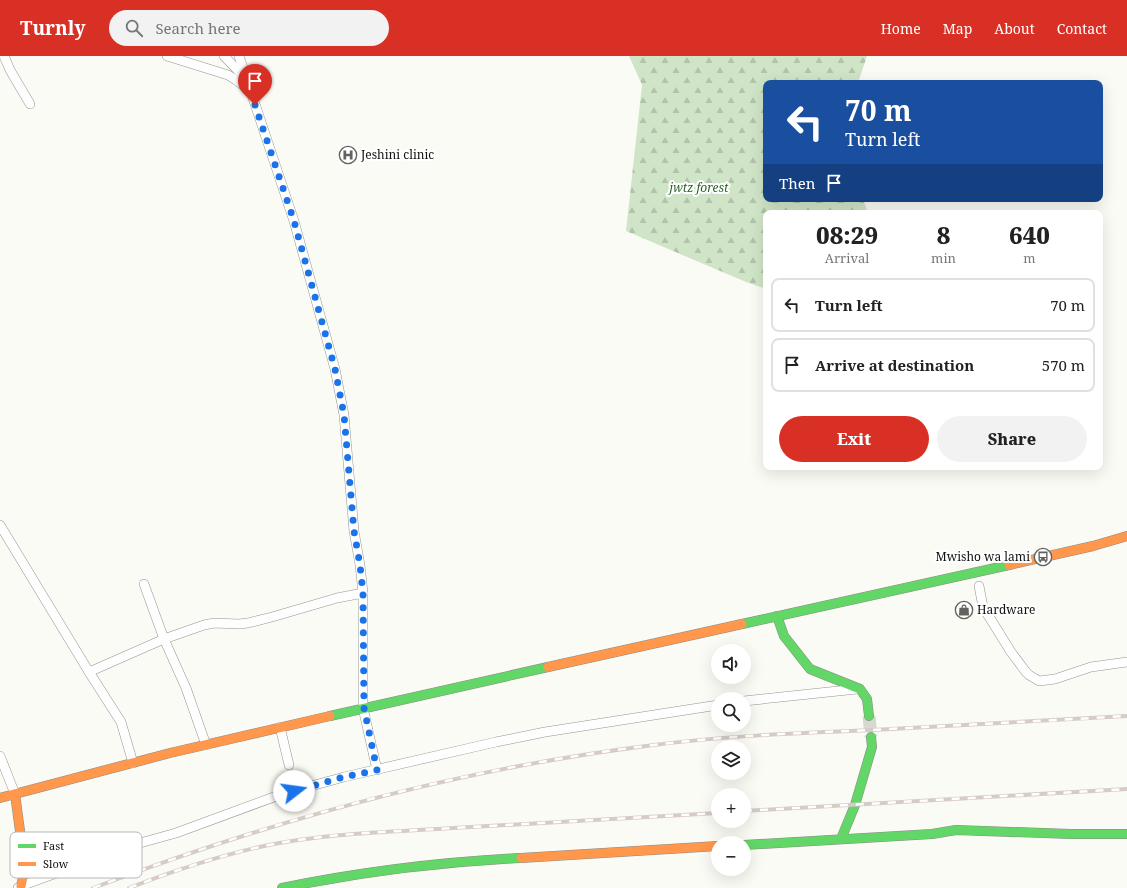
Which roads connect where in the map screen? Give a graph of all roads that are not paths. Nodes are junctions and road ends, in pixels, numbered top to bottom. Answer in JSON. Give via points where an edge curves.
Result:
{"nodes":[{"id":1,"x":4,"y":56,"type":"edge"},
{"id":2,"x":167,"y":56,"type":"edge"},
{"id":3,"x":224,"y":56,"type":"edge"},
{"id":4,"x":240,"y":56,"type":"edge"},
{"id":5,"x":247,"y":81,"type":"junction"},
{"id":6,"x":250,"y":91,"type":"junction"},
{"id":7,"x":30,"y":104,"type":"dead end"},
{"id":8,"x":0,"y":525,"type":"edge"},
{"id":9,"x":1127,"y":536,"type":"edge"},
{"id":10,"x":144,"y":584,"type":"dead end"},
{"id":11,"x":979,"y":586,"type":"dead end"},
{"id":12,"x":363,"y":593,"type":"junction"},
{"id":13,"x":777,"y":616,"type":"junction"},
{"id":14,"x":164,"y":639,"type":"junction"},
{"id":15,"x":1127,"y":662,"type":"edge"},
{"id":16,"x":89,"y":672,"type":"junction"},
{"id":17,"x":860,"y":689,"type":"junction"},
{"id":18,"x":751,"y":700,"type":"edge"},
{"id":19,"x":711,"y":706,"type":"edge"},
{"id":20,"x":364,"y":708,"type":"junction"},
{"id":21,"x":869,"y":716,"type":"tunnel mouth"},
{"id":22,"x":280,"y":727,"type":"junction"},
{"id":23,"x":871,"y":737,"type":"tunnel mouth"},
{"id":24,"x":206,"y":745,"type":"junction"},
{"id":25,"x":0,"y":756,"type":"edge"},
{"id":26,"x":133,"y":763,"type":"junction"},
{"id":27,"x":289,"y":765,"type":"dead end"},
{"id":28,"x":377,"y":770,"type":"junction"},
{"id":29,"x":15,"y":794,"type":"junction"},
{"id":30,"x":0,"y":798,"type":"edge"},
{"id":31,"x":21,"y":832,"type":"edge"},
{"id":32,"x":1127,"y":834,"type":"edge"},
{"id":33,"x":841,"y":839,"type":"junction"},
{"id":34,"x":142,"y":842,"type":"edge"},
{"id":35,"x":751,"y":845,"type":"edge"},
{"id":36,"x":711,"y":846,"type":"edge"},
{"id":37,"x":43,"y":878,"type":"edge"},
{"id":38,"x":19,"y":887,"type":"edge"},
{"id":39,"x":286,"y":888,"type":"edge"}],
"edges":[{"from":1,"to":7,"type":"street"},
{"from":2,"to":6,"type":"street","via":[[228,75]]},
{"from":3,"to":5,"type":"street"},
{"from":4,"to":5,"type":"street"},
{"from":5,"to":6,"type":"street"},
{"from":6,"to":12,"type":"street","via":[[294,221],[335,369],[344,415],[354,531]]},
{"from":8,"to":16,"type":"street"},
{"from":9,"to":13,"type":"street","via":[[1093,546]]},
{"from":10,"to":14,"type":"street"},
{"from":11,"to":15,"type":"street","via":[[987,614],[1026,672],[1039,681],[1055,679],[1091,667]]},
{"from":12,"to":14,"type":"street","via":[[248,623],[204,625]]},
{"from":12,"to":20,"type":"street"},
{"from":13,"to":17,"type":"street","via":[[784,636],[810,668]]},
{"from":13,"to":20,"type":"street"},
{"from":14,"to":16,"type":"street"},
{"from":14,"to":24,"type":"street","via":[[186,688]]},
{"from":16,"to":26,"type":"street","via":[[121,722]]},
{"from":17,"to":18,"type":"street"},
{"from":17,"to":21,"type":"street","via":[[867,699]]},
{"from":19,"to":28,"type":"street","via":[[545,732]]},
{"from":20,"to":22,"type":"street"},
{"from":20,"to":28,"type":"street"},
{"from":22,"to":24,"type":"street"},
{"from":22,"to":27,"type":"street"},
{"from":23,"to":33,"type":"street","via":[[872,747],[857,798]]},
{"from":24,"to":26,"type":"street"},
{"from":25,"to":29,"type":"street"},
{"from":26,"to":29,"type":"street"},
{"from":28,"to":34,"type":"street","via":[[282,794],[176,833]]},
{"from":29,"to":30,"type":"street"},
{"from":29,"to":31,"type":"street"},
{"from":32,"to":33,"type":"street","via":[[956,830],[932,834]]},
{"from":33,"to":35,"type":"street"},
{"from":36,"to":39,"type":"street","via":[[465,860],[325,879]]},
{"from":37,"to":38,"type":"street"}]}
